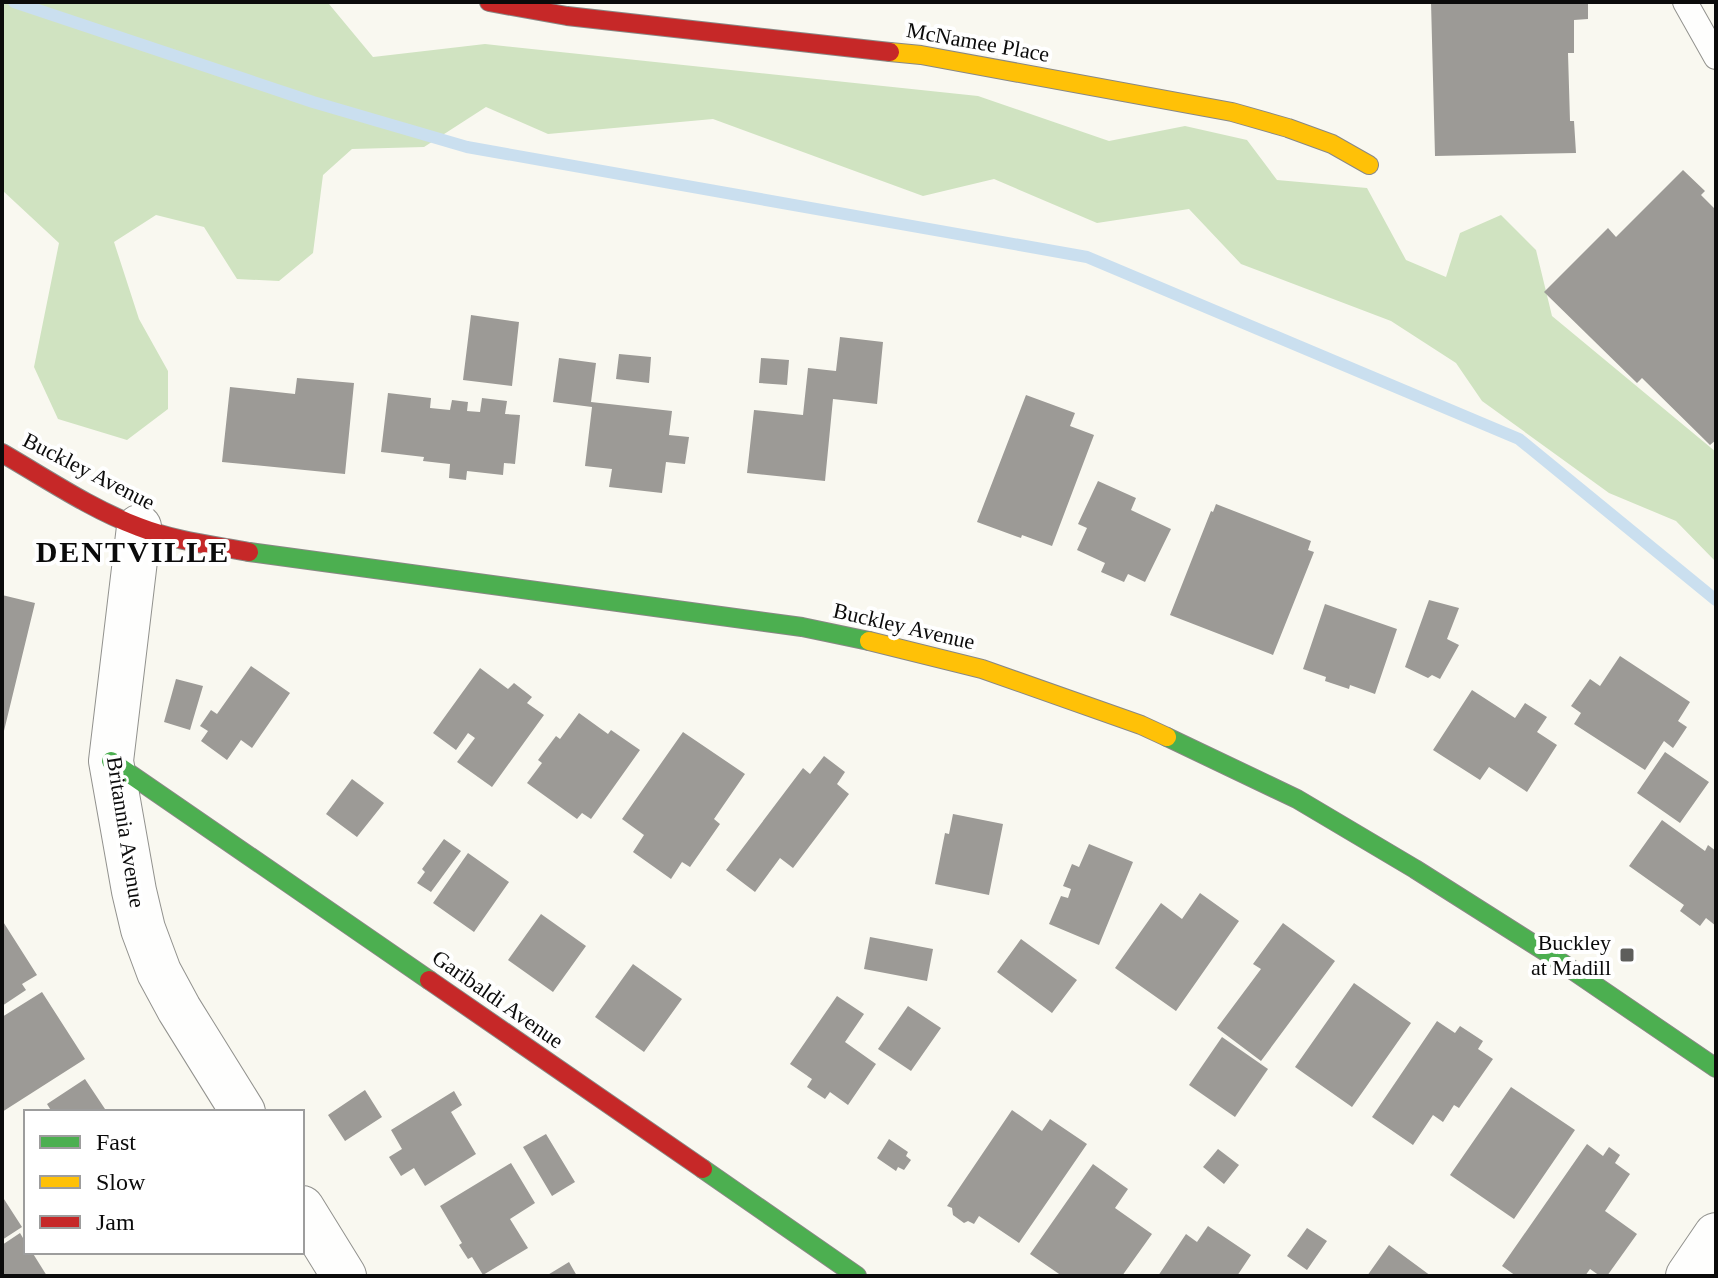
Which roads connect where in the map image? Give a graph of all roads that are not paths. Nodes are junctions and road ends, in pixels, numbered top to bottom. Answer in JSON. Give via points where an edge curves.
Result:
{"nodes":[{"id":1,"x":489,"y":2,"type":"edge"},
{"id":2,"x":1685,"y":2,"type":"edge"},
{"id":3,"x":567,"y":9,"type":"edge"},
{"id":4,"x":1716,"y":57,"type":"edge"},
{"id":5,"x":1369,"y":165,"type":"dead end"},
{"id":6,"x":2,"y":453,"type":"edge"},
{"id":7,"x":139,"y":527,"type":"junction"},
{"id":8,"x":111,"y":761,"type":"junction"},
{"id":9,"x":1716,"y":1068,"type":"edge"},
{"id":10,"x":242,"y":1110,"type":"edge"},
{"id":11,"x":304,"y":1211,"type":"edge"},
{"id":12,"x":1716,"y":1235,"type":"edge"},
{"id":13,"x":344,"y":1276,"type":"edge"},
{"id":14,"x":857,"y":1276,"type":"edge"},
{"id":15,"x":1688,"y":1276,"type":"edge"}],
"edges":[{"from":1,"to":3,"type":"street","name":"McNamee Place"},
{"from":2,"to":4,"type":"lane"},
{"from":3,"to":5,"type":"street","name":"McNamee Place","via":[[921,55],[1232,112],[1332,144]]},
{"from":6,"to":7,"type":"street","name":"Buckley Avenue"},
{"from":7,"to":8,"type":"street","name":"Britannia Avenue"},
{"from":7,"to":9,"type":"street","name":"Buckley Avenue","via":[[258,554],[802,627],[996,674],[1141,725],[1297,799],[1533,944]]},
{"from":8,"to":10,"type":"street","name":"Britannia Avenue","via":[[148,943],[179,1009]]},
{"from":8,"to":14,"type":"street","name":"Garibaldi Avenue"},
{"from":11,"to":13,"type":"street"},
{"from":12,"to":15,"type":"street"}]}
